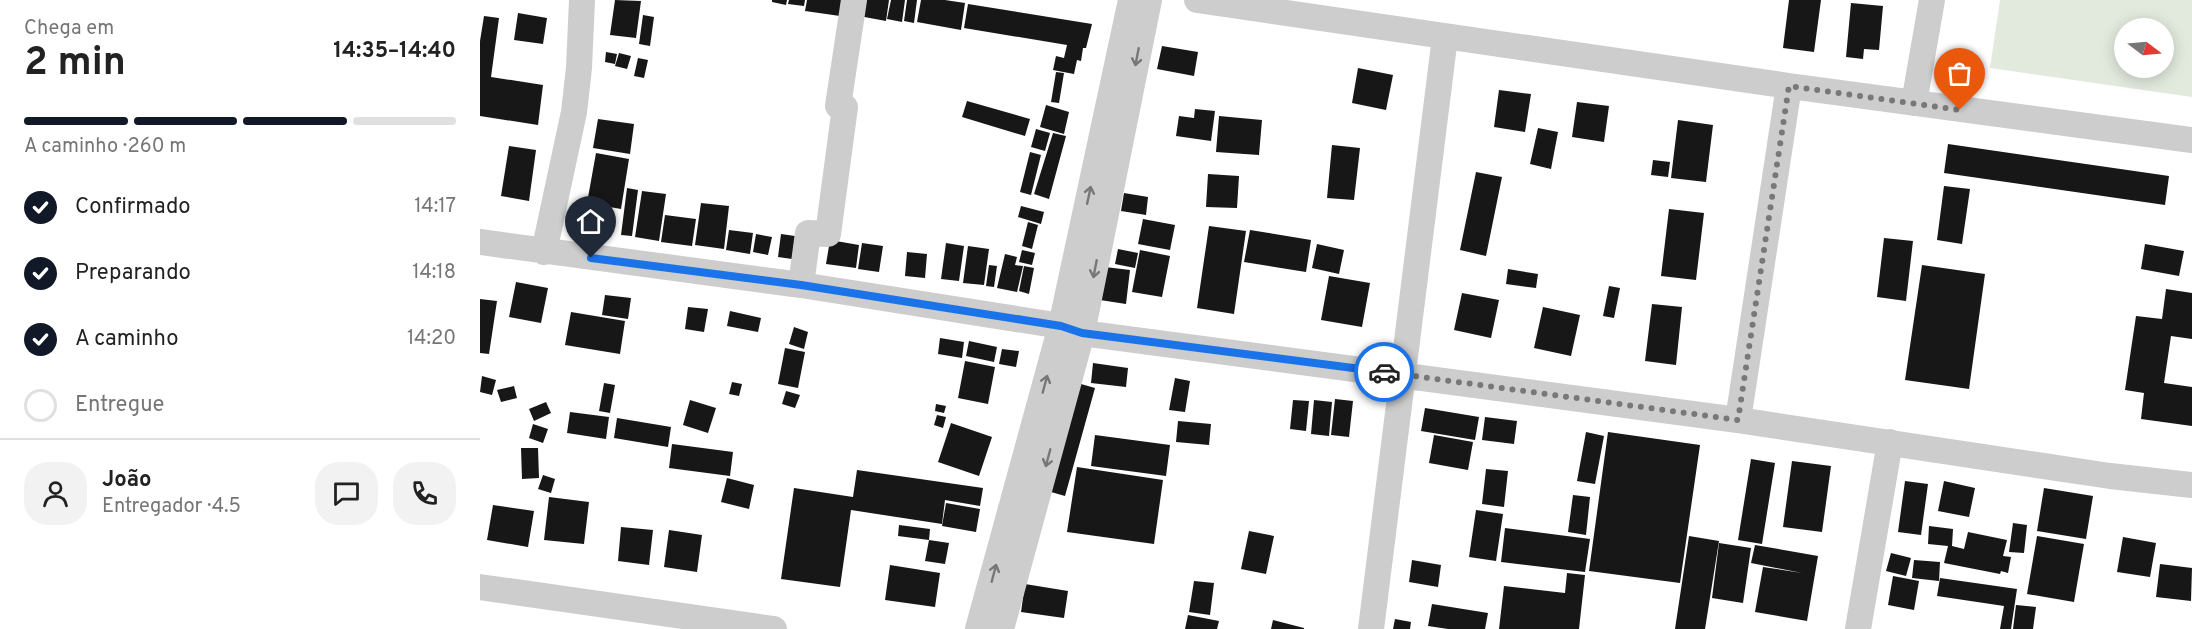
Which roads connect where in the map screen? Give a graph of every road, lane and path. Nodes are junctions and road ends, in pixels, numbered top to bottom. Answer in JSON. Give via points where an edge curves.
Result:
{"nodes":[{"id":1,"x":582,"y":0,"type":"edge"},
{"id":2,"x":854,"y":0,"type":"edge"},
{"id":3,"x":1131,"y":0,"type":"edge"},
{"id":4,"x":1149,"y":0,"type":"edge"},
{"id":5,"x":1197,"y":0,"type":"edge"},
{"id":6,"x":1932,"y":0,"type":"edge"},
{"id":7,"x":1445,"y":37,"type":"junction"},
{"id":8,"x":1789,"y":86,"type":"junction"},
{"id":9,"x":1914,"y":103,"type":"junction"},
{"id":10,"x":2192,"y":140,"type":"edge"},
{"id":11,"x":480,"y":242,"type":"edge"},
{"id":12,"x":544,"y":252,"type":"junction"},
{"id":13,"x":801,"y":285,"type":"junction"},
{"id":14,"x":1071,"y":329,"type":"junction"},
{"id":15,"x":1404,"y":374,"type":"junction"},
{"id":16,"x":1738,"y":420,"type":"junction"},
{"id":17,"x":1890,"y":442,"type":"junction"},
{"id":18,"x":2192,"y":485,"type":"edge"},
{"id":19,"x":480,"y":587,"type":"edge"},
{"id":20,"x":774,"y":629,"type":"edge"},
{"id":21,"x":978,"y":629,"type":"edge"},
{"id":22,"x":1001,"y":629,"type":"edge"},
{"id":23,"x":1371,"y":629,"type":"edge"},
{"id":24,"x":1858,"y":629,"type":"edge"}],
"edges":[{"from":1,"to":12,"type":"street","via":[[574,112]]},
{"from":2,"to":13,"type":"street","via":[[838,106],[845,108],[828,234],[808,232]]},
{"from":14,"to":3,"type":"street","one_way":true},
{"from":4,"to":14,"type":"street","one_way":true},
{"from":5,"to":7,"type":"street"},
{"from":6,"to":9,"type":"street"},
{"from":7,"to":8,"type":"street"},
{"from":7,"to":15,"type":"street"},
{"from":8,"to":9,"type":"street"},
{"from":8,"to":16,"type":"street"},
{"from":9,"to":10,"type":"street"},
{"from":11,"to":12,"type":"street"},
{"from":12,"to":13,"type":"street"},
{"from":13,"to":14,"type":"street"},
{"from":14,"to":15,"type":"street"},
{"from":21,"to":14,"type":"street","one_way":true},
{"from":14,"to":22,"type":"street","one_way":true},
{"from":15,"to":16,"type":"street"},
{"from":15,"to":23,"type":"street"},
{"from":16,"to":17,"type":"street"},
{"from":17,"to":18,"type":"street"},
{"from":17,"to":24,"type":"street"},
{"from":19,"to":20,"type":"street"}]}
